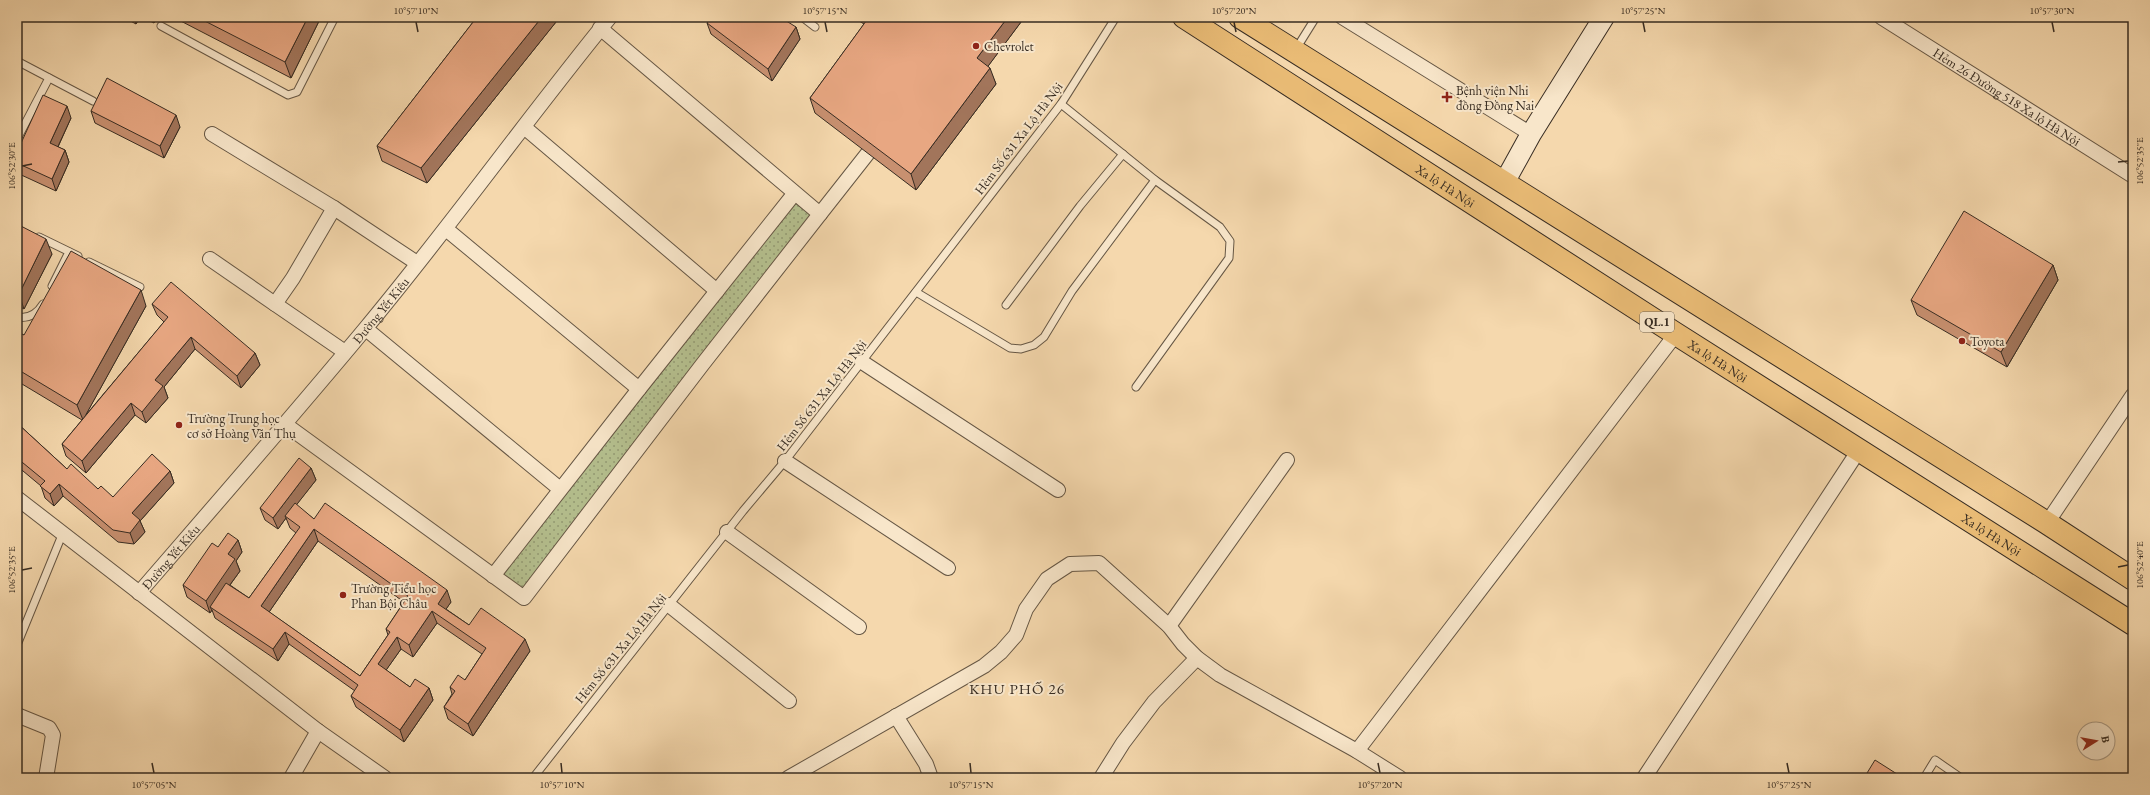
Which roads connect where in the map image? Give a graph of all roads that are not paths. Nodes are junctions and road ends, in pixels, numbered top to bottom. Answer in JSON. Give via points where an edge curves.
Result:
{"nodes":[{"id":1,"x":335,"y":17,"type":"edge"},
{"id":2,"x":610,"y":17,"type":"edge"},
{"id":3,"x":802,"y":17,"type":"edge"},
{"id":4,"x":1116,"y":17,"type":"edge"},
{"id":5,"x":1184,"y":17,"type":"edge"},
{"id":6,"x":1240,"y":17,"type":"edge"},
{"id":7,"x":1316,"y":17,"type":"edge"},
{"id":8,"x":1342,"y":17,"type":"edge"},
{"id":9,"x":1604,"y":17,"type":"edge"},
{"id":10,"x":1881,"y":17,"type":"edge"},
{"id":11,"x":161,"y":26,"type":"dead end"},
{"id":12,"x":815,"y":27,"type":"dead end"},
{"id":13,"x":600,"y":28,"type":"junction"},
{"id":14,"x":1294,"y":51,"type":"junction"},
{"id":15,"x":17,"y":61,"type":"edge"},
{"id":16,"x":50,"y":78,"type":"junction"},
{"id":17,"x":92,"y":102,"type":"dead end"},
{"id":18,"x":1061,"y":104,"type":"junction"},
{"id":19,"x":524,"y":127,"type":"junction"},
{"id":20,"x":212,"y":134,"type":"dead end"},
{"id":21,"x":1531,"y":134,"type":"junction"},
{"id":22,"x":17,"y":139,"type":"edge"},
{"id":23,"x":868,"y":153,"type":"edge"},
{"id":24,"x":1123,"y":154,"type":"junction"},
{"id":25,"x":2133,"y":176,"type":"edge"},
{"id":26,"x":1155,"y":180,"type":"junction"},
{"id":27,"x":1504,"y":183,"type":"junction"},
{"id":28,"x":794,"y":194,"type":"junction"},
{"id":29,"x":334,"y":208,"type":"junction"},
{"id":30,"x":820,"y":214,"type":"junction"},
{"id":31,"x":446,"y":229,"type":"junction"},
{"id":32,"x":30,"y":232,"type":"edge"},
{"id":33,"x":69,"y":252,"type":"junction"},
{"id":34,"x":210,"y":259,"type":"dead end"},
{"id":35,"x":418,"y":263,"type":"junction"},
{"id":36,"x":140,"y":287,"type":"dead end"},
{"id":37,"x":717,"y":291,"type":"junction"},
{"id":38,"x":916,"y":292,"type":"junction"},
{"id":39,"x":275,"y":304,"type":"junction"},
{"id":40,"x":1006,"y":305,"type":"dead end"},
{"id":41,"x":17,"y":317,"type":"edge"},
{"id":42,"x":366,"y":329,"type":"junction"},
{"id":43,"x":1676,"y":334,"type":"junction"},
{"id":44,"x":345,"y":352,"type":"junction"},
{"id":45,"x":862,"y":362,"type":"junction"},
{"id":46,"x":1136,"y":387,"type":"dead end"},
{"id":47,"x":639,"y":389,"type":"junction"},
{"id":48,"x":2133,"y":395,"type":"edge"},
{"id":49,"x":286,"y":425,"type":"junction"},
{"id":50,"x":1859,"y":450,"type":"junction"},
{"id":51,"x":1287,"y":460,"type":"dead end"},
{"id":52,"x":785,"y":461,"type":"junction"},
{"id":53,"x":560,"y":489,"type":"junction"},
{"id":54,"x":1058,"y":490,"type":"dead end"},
{"id":55,"x":17,"y":498,"type":"edge"},
{"id":56,"x":2047,"y":522,"type":"junction"},
{"id":57,"x":727,"y":532,"type":"junction"},
{"id":58,"x":62,"y":535,"type":"junction"},
{"id":59,"x":948,"y":568,"type":"dead end"},
{"id":60,"x":493,"y":576,"type":"junction"},
{"id":61,"x":2133,"y":579,"type":"edge"},
{"id":62,"x":140,"y":593,"type":"junction"},
{"id":63,"x":670,"y":605,"type":"junction"},
{"id":64,"x":2133,"y":624,"type":"edge"},
{"id":65,"x":1169,"y":626,"type":"junction"},
{"id":66,"x":859,"y":628,"type":"dead end"},
{"id":67,"x":17,"y":645,"type":"edge"},
{"id":68,"x":1197,"y":658,"type":"junction"},
{"id":69,"x":789,"y":700,"type":"dead end"},
{"id":70,"x":17,"y":715,"type":"edge"},
{"id":71,"x":896,"y":716,"type":"junction"},
{"id":72,"x":318,"y":731,"type":"junction"},
{"id":73,"x":1357,"y":751,"type":"junction"},
{"id":74,"x":46,"y":778,"type":"edge"},
{"id":75,"x":291,"y":778,"type":"edge"},
{"id":76,"x":385,"y":778,"type":"edge"},
{"id":77,"x":533,"y":778,"type":"edge"},
{"id":78,"x":788,"y":778,"type":"edge"},
{"id":79,"x":930,"y":778,"type":"edge"},
{"id":80,"x":1101,"y":778,"type":"edge"},
{"id":81,"x":1400,"y":778,"type":"edge"},
{"id":82,"x":1644,"y":778,"type":"edge"},
{"id":83,"x":1924,"y":778,"type":"edge"},
{"id":84,"x":1961,"y":778,"type":"edge"}],
"edges":[{"from":1,"to":11,"type":"lane","via":[[296,92],[288,95]]},
{"from":2,"to":13,"type":"street","name":"Đường Yết Kiêu"},
{"from":3,"to":12,"type":"lane"},
{"from":4,"to":18,"type":"lane","name":"Hẻm Số 631 Xa Lộ Hà Nội"},
{"from":5,"to":43,"type":"highway","name":"Xa lộ Hà Nội","number":"QL.1"},
{"from":6,"to":14,"type":"highway","number":"QL.1"},
{"from":7,"to":14,"type":"lane"},
{"from":8,"to":21,"type":"street"},
{"from":9,"to":21,"type":"street"},
{"from":10,"to":25,"type":"street","name":"Hẻm 26 Đường 518 Xa lộ Hà Nội"},
{"from":13,"to":19,"type":"street","name":"Đường Yết Kiêu"},
{"from":13,"to":28,"type":"street"},
{"from":14,"to":27,"type":"highway","number":"QL.1"},
{"from":15,"to":16,"type":"lane"},
{"from":16,"to":17,"type":"lane"},
{"from":16,"to":22,"type":"lane"},
{"from":18,"to":24,"type":"lane"},
{"from":18,"to":38,"type":"lane","name":"Hẻm Số 631 Xa Lộ Hà Nội"},
{"from":19,"to":31,"type":"street","name":"Đường Yết Kiêu"},
{"from":19,"to":37,"type":"street"},
{"from":20,"to":29,"type":"street"},
{"from":21,"to":27,"type":"street"},
{"from":23,"to":30,"type":"street"},
{"from":24,"to":26,"type":"lane"},
{"from":24,"to":40,"type":"lane","via":[[1080,206]]},
{"from":26,"to":38,"type":"lane","via":[[1072,291],[1044,337],[1034,345],[1021,349],[1010,348]]},
{"from":26,"to":46,"type":"lane","via":[[1220,227],[1230,241],[1230,258]]},
{"from":27,"to":56,"type":"highway","number":"QL.1"},
{"from":28,"to":30,"type":"street"},
{"from":28,"to":37,"type":"street"},
{"from":29,"to":35,"type":"street"},
{"from":29,"to":39,"type":"street"},
{"from":30,"to":60,"type":"street","via":[[524,598]]},
{"from":31,"to":35,"type":"street","name":"Đường Yết Kiêu"},
{"from":31,"to":47,"type":"street"},
{"from":32,"to":33,"type":"lane"},
{"from":33,"to":36,"type":"lane"},
{"from":33,"to":41,"type":"lane","via":[[39,310],[30,317]]},
{"from":34,"to":39,"type":"street"},
{"from":35,"to":42,"type":"street","name":"Đường Yết Kiêu"},
{"from":37,"to":47,"type":"street"},
{"from":38,"to":45,"type":"lane","name":"Hẻm Số 631 Xa Lộ Hà Nội"},
{"from":39,"to":44,"type":"street"},
{"from":42,"to":44,"type":"street","name":"Đường Yết Kiêu"},
{"from":42,"to":53,"type":"street"},
{"from":43,"to":50,"type":"highway","name":"Xa lộ Hà Nội","number":"QL.1"},
{"from":43,"to":73,"type":"street"},
{"from":44,"to":49,"type":"street","name":"Đường Yết Kiêu"},
{"from":45,"to":52,"type":"lane","name":"Hẻm Số 631 Xa Lộ Hà Nội"},
{"from":45,"to":54,"type":"street"},
{"from":47,"to":53,"type":"street"},
{"from":48,"to":56,"type":"street"},
{"from":49,"to":60,"type":"street"},
{"from":49,"to":62,"type":"street","name":"Đường Yết Kiêu"},
{"from":50,"to":64,"type":"highway","name":"Xa lộ Hà Nội","number":"QL.1"},
{"from":50,"to":82,"type":"street"},
{"from":51,"to":65,"type":"street"},
{"from":52,"to":57,"type":"lane","name":"Hẻm Số 631 Xa Lộ Hà Nội"},
{"from":52,"to":59,"type":"street"},
{"from":53,"to":60,"type":"street"},
{"from":55,"to":58,"type":"street"},
{"from":56,"to":61,"type":"highway","number":"QL.1"},
{"from":57,"to":63,"type":"lane","name":"Hẻm Số 631 Xa Lộ Hà Nội"},
{"from":57,"to":66,"type":"street"},
{"from":58,"to":62,"type":"street"},
{"from":58,"to":67,"type":"lane"},
{"from":62,"to":72,"type":"street"},
{"from":63,"to":69,"type":"street"},
{"from":63,"to":77,"type":"lane","name":"Hẻm Số 631 Xa Lộ Hà Nội"},
{"from":65,"to":68,"type":"street"},
{"from":65,"to":71,"type":"street","via":[[1099,563],[1070,564],[1046,579],[1026,609],[1016,635],[1001,652],[984,666]]},
{"from":68,"to":73,"type":"street","via":[[1220,675]]},
{"from":68,"to":80,"type":"street","via":[[1154,702]]},
{"from":70,"to":74,"type":"street","via":[[49,728],[53,735]]},
{"from":71,"to":78,"type":"street"},
{"from":71,"to":79,"type":"street","via":[[926,764]]},
{"from":72,"to":75,"type":"street"},
{"from":72,"to":76,"type":"street"},
{"from":73,"to":81,"type":"street"},
{"from":83,"to":84,"type":"lane","via":[[1935,760]]}]}
